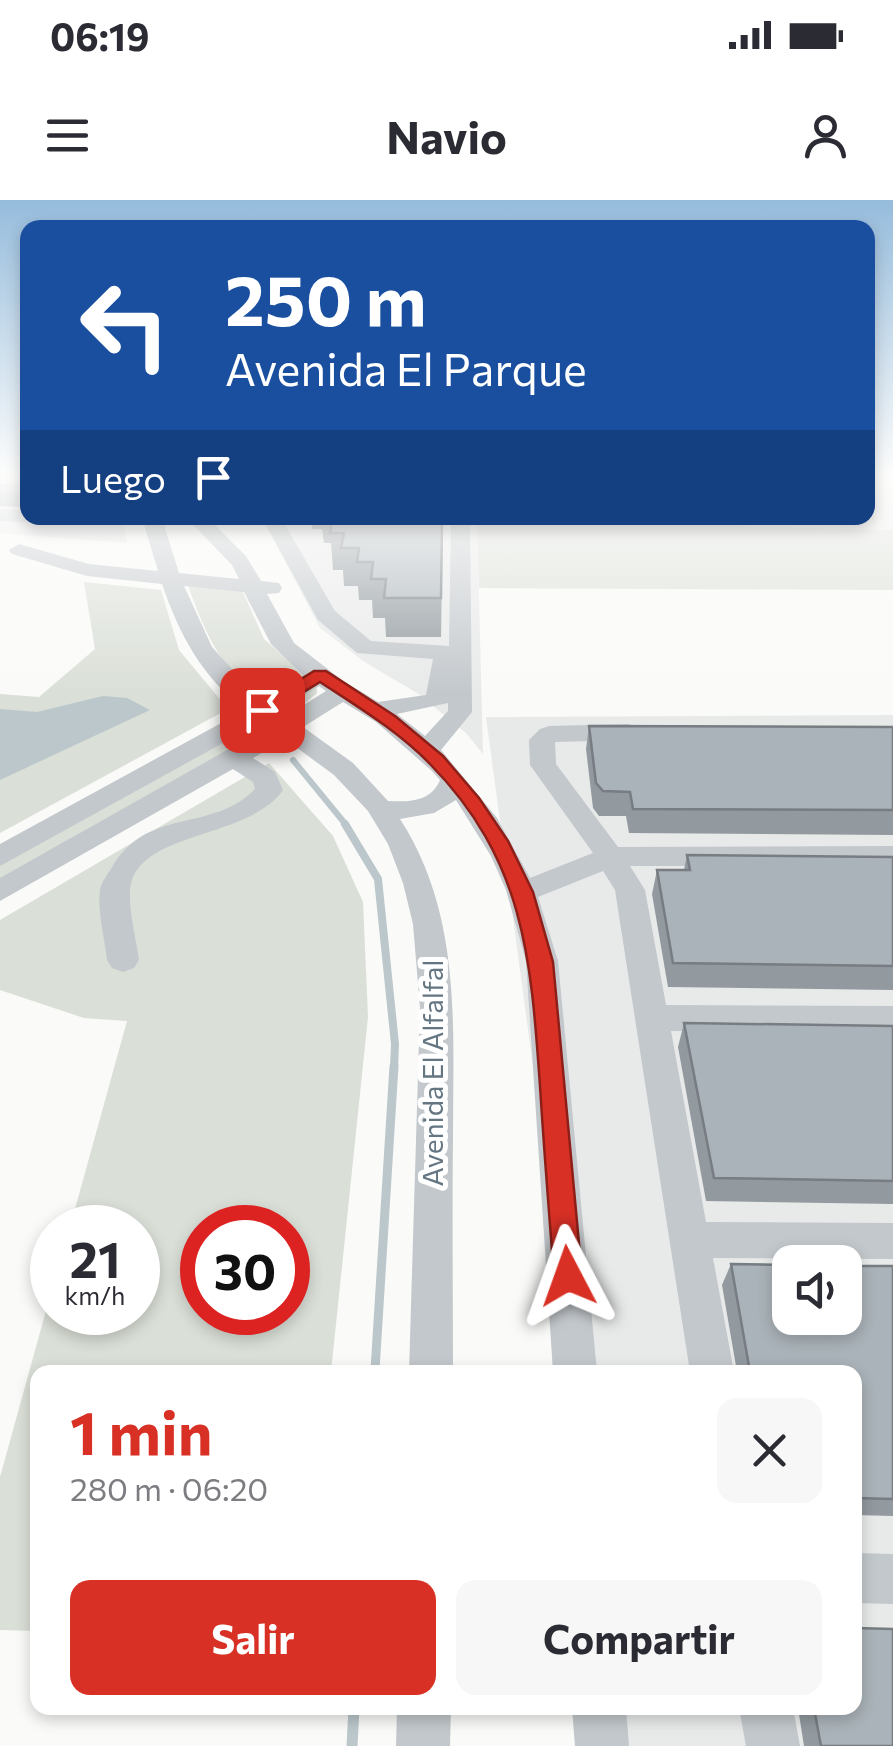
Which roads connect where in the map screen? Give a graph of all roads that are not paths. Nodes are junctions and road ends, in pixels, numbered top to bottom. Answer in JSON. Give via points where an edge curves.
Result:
{"nodes":[{"id":1,"x":163,"y":549,"type":"edge"},
{"id":2,"x":223,"y":549,"type":"edge"},
{"id":3,"x":289,"y":549,"type":"edge"},
{"id":4,"x":459,"y":549,"type":"edge"},
{"id":5,"x":9,"y":550,"type":"edge"},
{"id":6,"x":170,"y":571,"type":"junction"},
{"id":7,"x":249,"y":580,"type":"junction"},
{"id":8,"x":273,"y":588,"type":"dead end"},
{"id":9,"x":456,"y":649,"type":"junction"},
{"id":10,"x":332,"y":683,"type":"junction"},
{"id":11,"x":373,"y":710,"type":"junction"},
{"id":12,"x":276,"y":718,"type":"junction"},
{"id":13,"x":659,"y":732,"type":"edge"},
{"id":14,"x":426,"y":751,"type":"junction"},
{"id":15,"x":234,"y":758,"type":"junction"},
{"id":16,"x":454,"y":779,"type":"junction"},
{"id":17,"x":380,"y":808,"type":"junction"},
{"id":18,"x":0,"y":856,"type":"edge"},
{"id":19,"x":893,"y":856,"type":"edge"},
{"id":20,"x":610,"y":857,"type":"junction"},
{"id":21,"x":0,"y":891,"type":"edge"},
{"id":22,"x":522,"y":892,"type":"junction"},
{"id":23,"x":123,"y":960,"type":"dead end"},
{"id":24,"x":651,"y":1018,"type":"junction"},
{"id":25,"x":893,"y":1019,"type":"edge"},
{"id":26,"x":692,"y":1240,"type":"junction"},
{"id":27,"x":893,"y":1241,"type":"edge"},
{"id":28,"x":431,"y":1365,"type":"edge"},
{"id":29,"x":574,"y":1365,"type":"edge"},
{"id":30,"x":711,"y":1365,"type":"edge"},
{"id":31,"x":862,"y":1578,"type":"edge"},
{"id":32,"x":893,"y":1579,"type":"edge"},
{"id":33,"x":424,"y":1715,"type":"edge"},
{"id":34,"x":600,"y":1715,"type":"edge"},
{"id":35,"x":767,"y":1715,"type":"edge"},
{"id":36,"x":423,"y":1746,"type":"edge"},
{"id":37,"x":602,"y":1746,"type":"edge"},
{"id":38,"x":773,"y":1746,"type":"edge"}],
"edges":[{"from":1,"to":6,"type":"street","name":"Avenida El Alfalfal"},
{"from":2,"to":7,"type":"street"},
{"from":3,"to":9,"type":"street","via":[[326,615],[364,648]]},
{"from":4,"to":9,"type":"street"},
{"from":5,"to":6,"type":"street","via":[[76,568]]},
{"from":6,"to":7,"type":"street"},
{"from":6,"to":12,"type":"street","name":"Avenida El Alfalfal","via":[[208,662]]},
{"from":7,"to":8,"type":"street"},
{"from":7,"to":10,"type":"street","via":[[282,644]]},
{"from":9,"to":11,"type":"street","via":[[442,658],[437,701]]},
{"from":9,"to":14,"type":"street","via":[[460,712]]},
{"from":10,"to":11,"type":"street"},
{"from":10,"to":12,"type":"street"},
{"from":11,"to":14,"type":"street"},
{"from":12,"to":15,"type":"street"},
{"from":12,"to":17,"type":"street","name":"Avenida El Alfalfal","via":[[328,754]]},
{"from":12,"to":18,"type":"street"},
{"from":13,"to":20,"type":"street","via":[[562,732],[542,740],[543,765]]},
{"from":14,"to":16,"type":"street"},
{"from":15,"to":21,"type":"street"},
{"from":15,"to":23,"type":"street","via":[[266,778],[269,790],[255,805],[219,822],[168,832],[132,856],[115,888]]},
{"from":16,"to":17,"type":"street","via":[[433,804]]},
{"from":16,"to":22,"type":"street","via":[[490,828]]},
{"from":17,"to":28,"type":"street","name":"Avenida El Alfalfal","via":[[420,887],[436,968]]},
{"from":19,"to":20,"type":"street"},
{"from":20,"to":22,"type":"street"},
{"from":20,"to":24,"type":"street","via":[[634,903]]},
{"from":22,"to":29,"type":"street","via":[[542,962]]},
{"from":24,"to":25,"type":"street"},
{"from":24,"to":26,"type":"street"},
{"from":26,"to":27,"type":"street"},
{"from":26,"to":30,"type":"street"},
{"from":31,"to":32,"type":"street"},
{"from":33,"to":36,"type":"street"},
{"from":34,"to":37,"type":"street"},
{"from":35,"to":38,"type":"street"}]}
